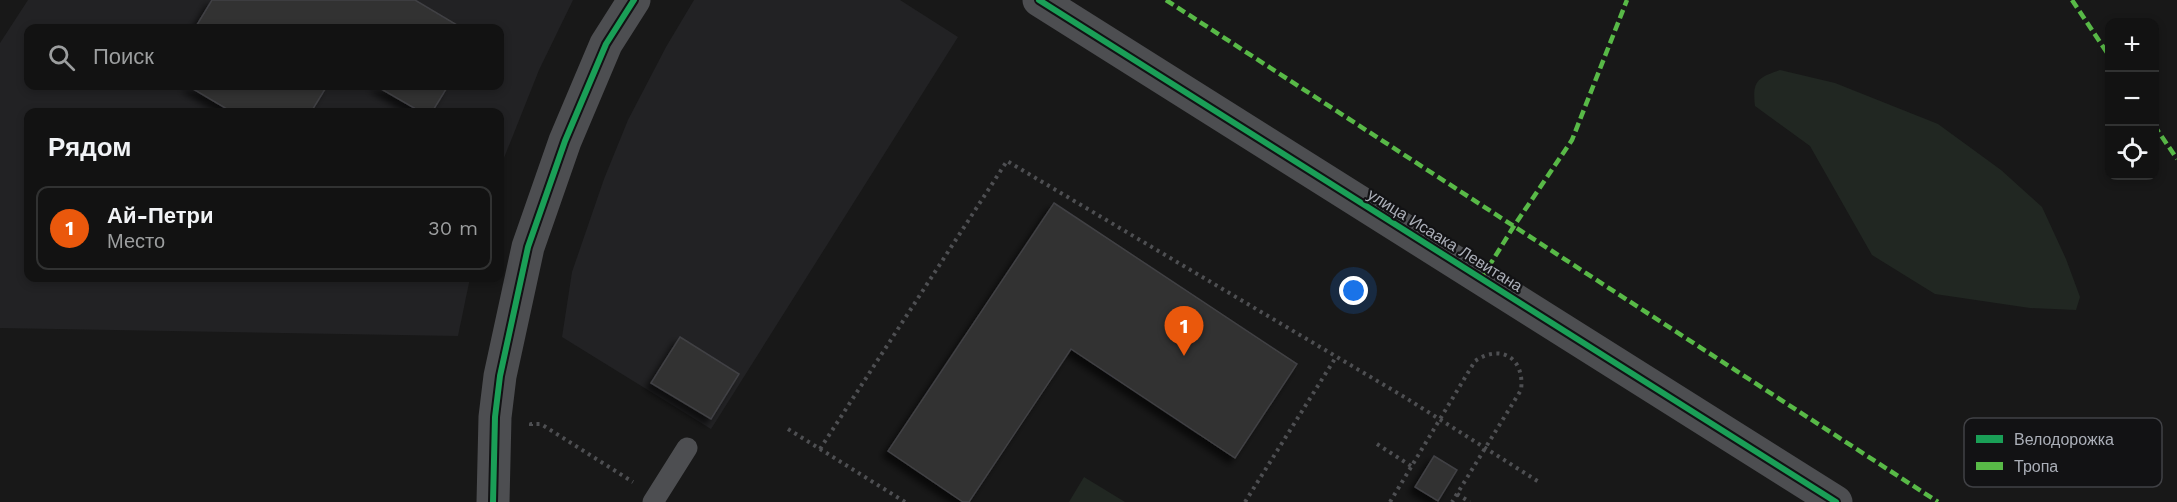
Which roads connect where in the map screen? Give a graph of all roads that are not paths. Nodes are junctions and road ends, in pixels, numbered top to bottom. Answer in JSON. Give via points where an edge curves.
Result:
{"nodes":[{"id":1,"x":634,"y":0,"type":"edge"},
{"id":2,"x":1039,"y":0,"type":"edge"},
{"id":3,"x":687,"y":448,"type":"dead end"},
{"id":4,"x":655,"y":499,"type":"edge"},
{"id":5,"x":493,"y":502,"type":"edge"},
{"id":6,"x":1836,"y":502,"type":"edge"}],
"edges":[{"from":1,"to":5,"type":"street","via":[[606,44],[565,141],[528,248],[500,376]]},
{"from":2,"to":6,"type":"street","name":"улица Исаака Левитана"},
{"from":3,"to":4,"type":"lane"}]}
